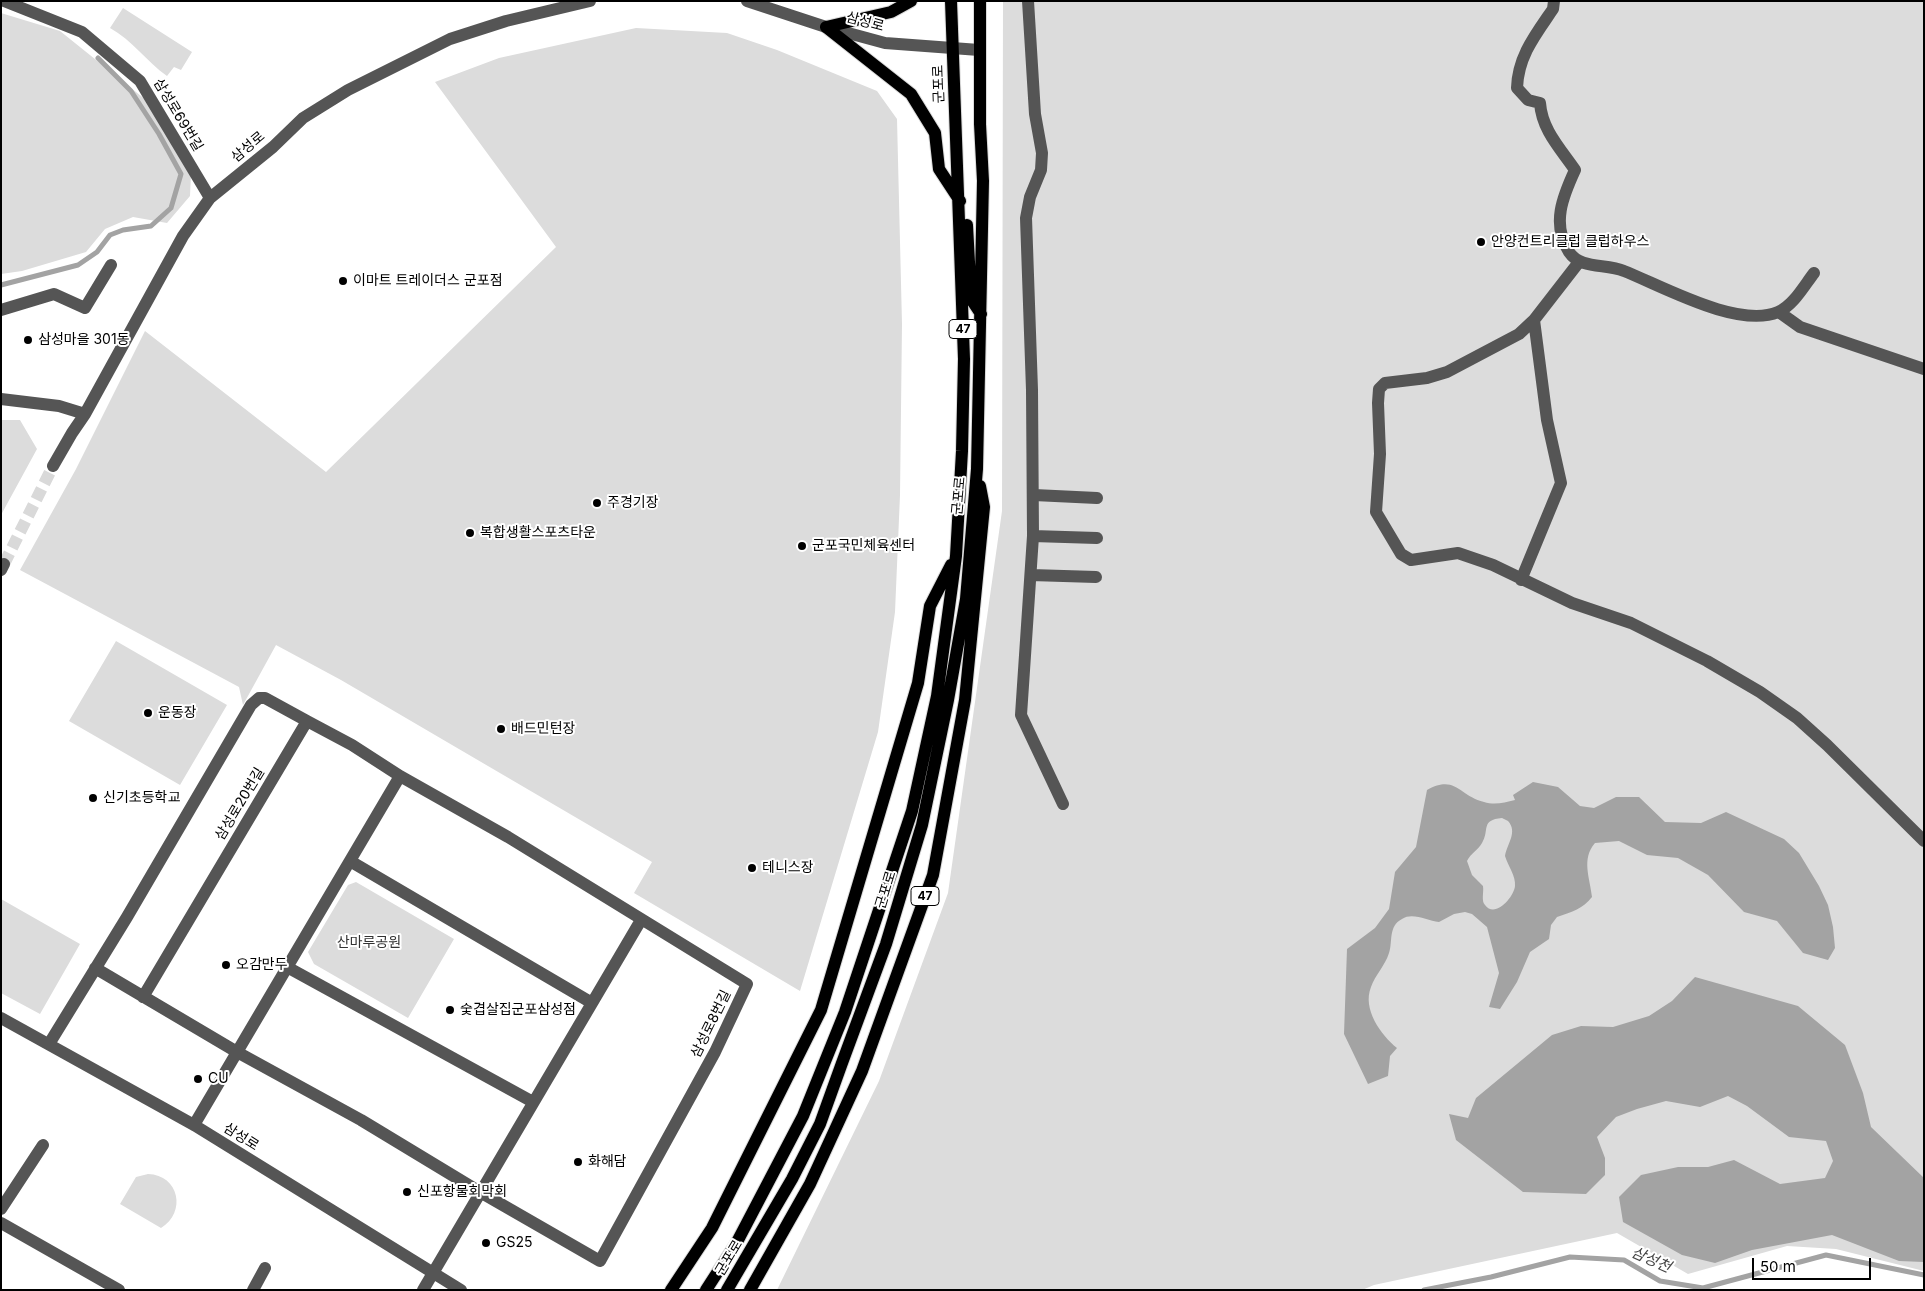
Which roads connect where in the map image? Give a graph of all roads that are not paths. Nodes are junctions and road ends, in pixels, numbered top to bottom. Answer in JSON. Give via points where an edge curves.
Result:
{"nodes":[{"id":1,"x":4,"y":1,"type":"edge"},
{"id":2,"x":590,"y":1,"type":"edge"},
{"id":3,"x":747,"y":1,"type":"edge"},
{"id":4,"x":911,"y":1,"type":"edge"},
{"id":5,"x":951,"y":1,"type":"edge"},
{"id":6,"x":980,"y":1,"type":"edge"},
{"id":7,"x":1028,"y":1,"type":"edge"},
{"id":8,"x":1554,"y":1,"type":"edge"},
{"id":9,"x":565,"y":4,"type":"edge"},
{"id":10,"x":765,"y":4,"type":"edge"},
{"id":11,"x":826,"y":27,"type":"junction"},
{"id":12,"x":952,"y":49,"type":"junction"},
{"id":13,"x":979,"y":50,"type":"junction"},
{"id":14,"x":210,"y":198,"type":"junction"},
{"id":15,"x":960,"y":201,"type":"junction"},
{"id":16,"x":960,"y":226,"type":"junction"},
{"id":17,"x":1579,"y":262,"type":"junction"},
{"id":18,"x":111,"y":265,"type":"dead end"},
{"id":19,"x":1814,"y":273,"type":"dead end"},
{"id":20,"x":1,"y":310,"type":"edge"},
{"id":21,"x":1778,"y":312,"type":"junction"},
{"id":22,"x":982,"y":314,"type":"junction"},
{"id":23,"x":1534,"y":320,"type":"junction"},
{"id":24,"x":1924,"y":370,"type":"edge"},
{"id":25,"x":1,"y":399,"type":"edge"},
{"id":26,"x":85,"y":414,"type":"junction"},
{"id":27,"x":53,"y":466,"type":"tunnel mouth"},
{"id":28,"x":977,"y":469,"type":"junction"},
{"id":29,"x":1034,"y":495,"type":"junction"},
{"id":30,"x":1097,"y":498,"type":"dead end"},
{"id":31,"x":1033,"y":536,"type":"junction"},
{"id":32,"x":1097,"y":538,"type":"dead end"},
{"id":33,"x":956,"y":556,"type":"junction"},
{"id":34,"x":1032,"y":575,"type":"junction"},
{"id":35,"x":1096,"y":577,"type":"dead end"},
{"id":36,"x":1521,"y":580,"type":"junction"},
{"id":37,"x":307,"y":721,"type":"junction"},
{"id":38,"x":400,"y":776,"type":"junction"},
{"id":39,"x":1063,"y":804,"type":"dead end"},
{"id":40,"x":1924,"y":841,"type":"edge"},
{"id":41,"x":350,"y":861,"type":"junction"},
{"id":42,"x":641,"y":920,"type":"junction"},
{"id":43,"x":287,"y":967,"type":"junction"},
{"id":44,"x":95,"y":968,"type":"junction"},
{"id":45,"x":143,"y":997,"type":"junction"},
{"id":46,"x":592,"y":1003,"type":"junction"},
{"id":47,"x":1,"y":1018,"type":"edge"},
{"id":48,"x":49,"y":1044,"type":"junction"},
{"id":49,"x":237,"y":1052,"type":"junction"},
{"id":50,"x":533,"y":1102,"type":"junction"},
{"id":51,"x":194,"y":1125,"type":"junction"},
{"id":52,"x":43,"y":1145,"type":"dead end"},
{"id":53,"x":480,"y":1192,"type":"junction"},
{"id":54,"x":1,"y":1209,"type":"edge"},
{"id":55,"x":1,"y":1223,"type":"edge"},
{"id":56,"x":265,"y":1268,"type":"dead end"},
{"id":57,"x":432,"y":1272,"type":"junction"},
{"id":58,"x":119,"y":1290,"type":"edge"},
{"id":59,"x":253,"y":1290,"type":"edge"},
{"id":60,"x":423,"y":1290,"type":"edge"},
{"id":61,"x":460,"y":1290,"type":"edge"},
{"id":62,"x":671,"y":1290,"type":"edge"},
{"id":63,"x":706,"y":1290,"type":"edge"},
{"id":64,"x":727,"y":1290,"type":"edge"},
{"id":65,"x":750,"y":1290,"type":"edge"}],
"edges":[{"from":1,"to":14,"type":"street","name":"삼성로69번길","via":[[82,32],[140,81]]},
{"from":2,"to":9,"type":"street","name":"삼성로"},
{"from":3,"to":10,"type":"street","name":"삼성로"},
{"from":4,"to":11,"type":"main road","via":[[891,12]]},
{"from":5,"to":12,"type":"main road","name":"군포로","number":"47"},
{"from":6,"to":13,"type":"main road","name":"군포로","number":"47"},
{"from":7,"to":29,"type":"street","via":[[1035,114],[1042,153],[1041,170],[1026,218]]},
{"from":8,"to":17,"type":"street","via":[[1553,8],[1522,57],[1517,88],[1528,100],[1540,103],[1546,130],[1575,170],[1558,216],[1566,246]]},
{"from":9,"to":14,"type":"street","name":"삼성로","via":[[450,39],[348,90],[303,118]]},
{"from":10,"to":11,"type":"street","name":"삼성로"},
{"from":11,"to":12,"type":"street","name":"삼성로","via":[[885,43]]},
{"from":11,"to":15,"type":"main road","via":[[912,94],[935,133],[939,169]]},
{"from":12,"to":13,"type":"street","name":"삼성로"},
{"from":12,"to":15,"type":"main road","name":"군포로","number":"47"},
{"from":13,"to":22,"type":"main road","name":"군포로","number":"47","via":[[983,181]]},
{"from":14,"to":26,"type":"street","name":"삼성로","via":[[183,236]]},
{"from":15,"to":16,"type":"main road","name":"군포로","number":"47"},
{"from":16,"to":22,"type":"main road","via":[[967,225],[968,229],[971,299]]},
{"from":16,"to":33,"type":"main road","name":"군포로","number":"47","via":[[964,359]]},
{"from":17,"to":21,"type":"street","via":[[1622,270],[1724,311],[1750,316]]},
{"from":17,"to":23,"type":"street"},
{"from":18,"to":20,"type":"street","via":[[85,308],[54,294]]},
{"from":19,"to":21,"type":"street","via":[[1794,299]]},
{"from":21,"to":24,"type":"street","via":[[1800,327]]},
{"from":22,"to":28,"type":"main road","name":"군포로","number":"47"},
{"from":23,"to":36,"type":"street","via":[[1547,420],[1561,483]]},
{"from":23,"to":36,"type":"street","via":[[1519,334],[1447,372],[1385,383],[1379,389],[1378,402],[1380,454],[1376,512],[1401,554],[1411,560],[1458,553]]},
{"from":25,"to":26,"type":"street","via":[[59,406]]},
{"from":26,"to":27,"type":"street","name":"삼성로"},
{"from":28,"to":64,"type":"main road","name":"군포로","number":"47","via":[[966,599],[948,700],[922,825],[886,944],[820,1124]]},
{"from":28,"to":65,"type":"main road","name":"군포로","number":"47","via":[[984,506],[975,608],[965,700],[933,875],[862,1071],[810,1184]]},
{"from":29,"to":30,"type":"street"},
{"from":29,"to":31,"type":"street"},
{"from":31,"to":32,"type":"street"},
{"from":31,"to":34,"type":"street"},
{"from":33,"to":62,"type":"main road","name":"군포로","number":"47","via":[[930,606],[909,718],[821,1010],[712,1228]]},
{"from":33,"to":63,"type":"main road","name":"군포로","number":"47","via":[[937,696],[912,811],[848,1003],[803,1116],[737,1242]]},
{"from":34,"to":35,"type":"street"},
{"from":34,"to":39,"type":"street","via":[[1022,715]]},
{"from":36,"to":40,"type":"street","via":[[1572,604],[1640,627],[1760,692],[1828,745]]},
{"from":37,"to":38,"type":"street"},
{"from":37,"to":44,"type":"street","via":[[265,698],[255,700]]},
{"from":37,"to":45,"type":"street","name":"삼성로20번길"},
{"from":38,"to":41,"type":"street"},
{"from":38,"to":42,"type":"street","via":[[516,842]]},
{"from":41,"to":43,"type":"street"},
{"from":41,"to":46,"type":"street"},
{"from":42,"to":46,"type":"street"},
{"from":42,"to":53,"type":"street","name":"삼성로8번길","via":[[747,984],[715,1052],[600,1261]]},
{"from":43,"to":49,"type":"street"},
{"from":43,"to":50,"type":"street"},
{"from":44,"to":45,"type":"street"},
{"from":44,"to":48,"type":"street"},
{"from":45,"to":49,"type":"street"},
{"from":46,"to":50,"type":"street"},
{"from":47,"to":48,"type":"street","name":"삼성로"},
{"from":48,"to":51,"type":"street","name":"삼성로"},
{"from":49,"to":51,"type":"street"},
{"from":49,"to":53,"type":"street","via":[[361,1120]]},
{"from":50,"to":53,"type":"street"},
{"from":51,"to":57,"type":"street","name":"삼성로"},
{"from":52,"to":54,"type":"street"},
{"from":53,"to":57,"type":"street"},
{"from":55,"to":58,"type":"street"},
{"from":56,"to":59,"type":"street"},
{"from":57,"to":60,"type":"street"},
{"from":57,"to":61,"type":"street","name":"삼성로"}]}
